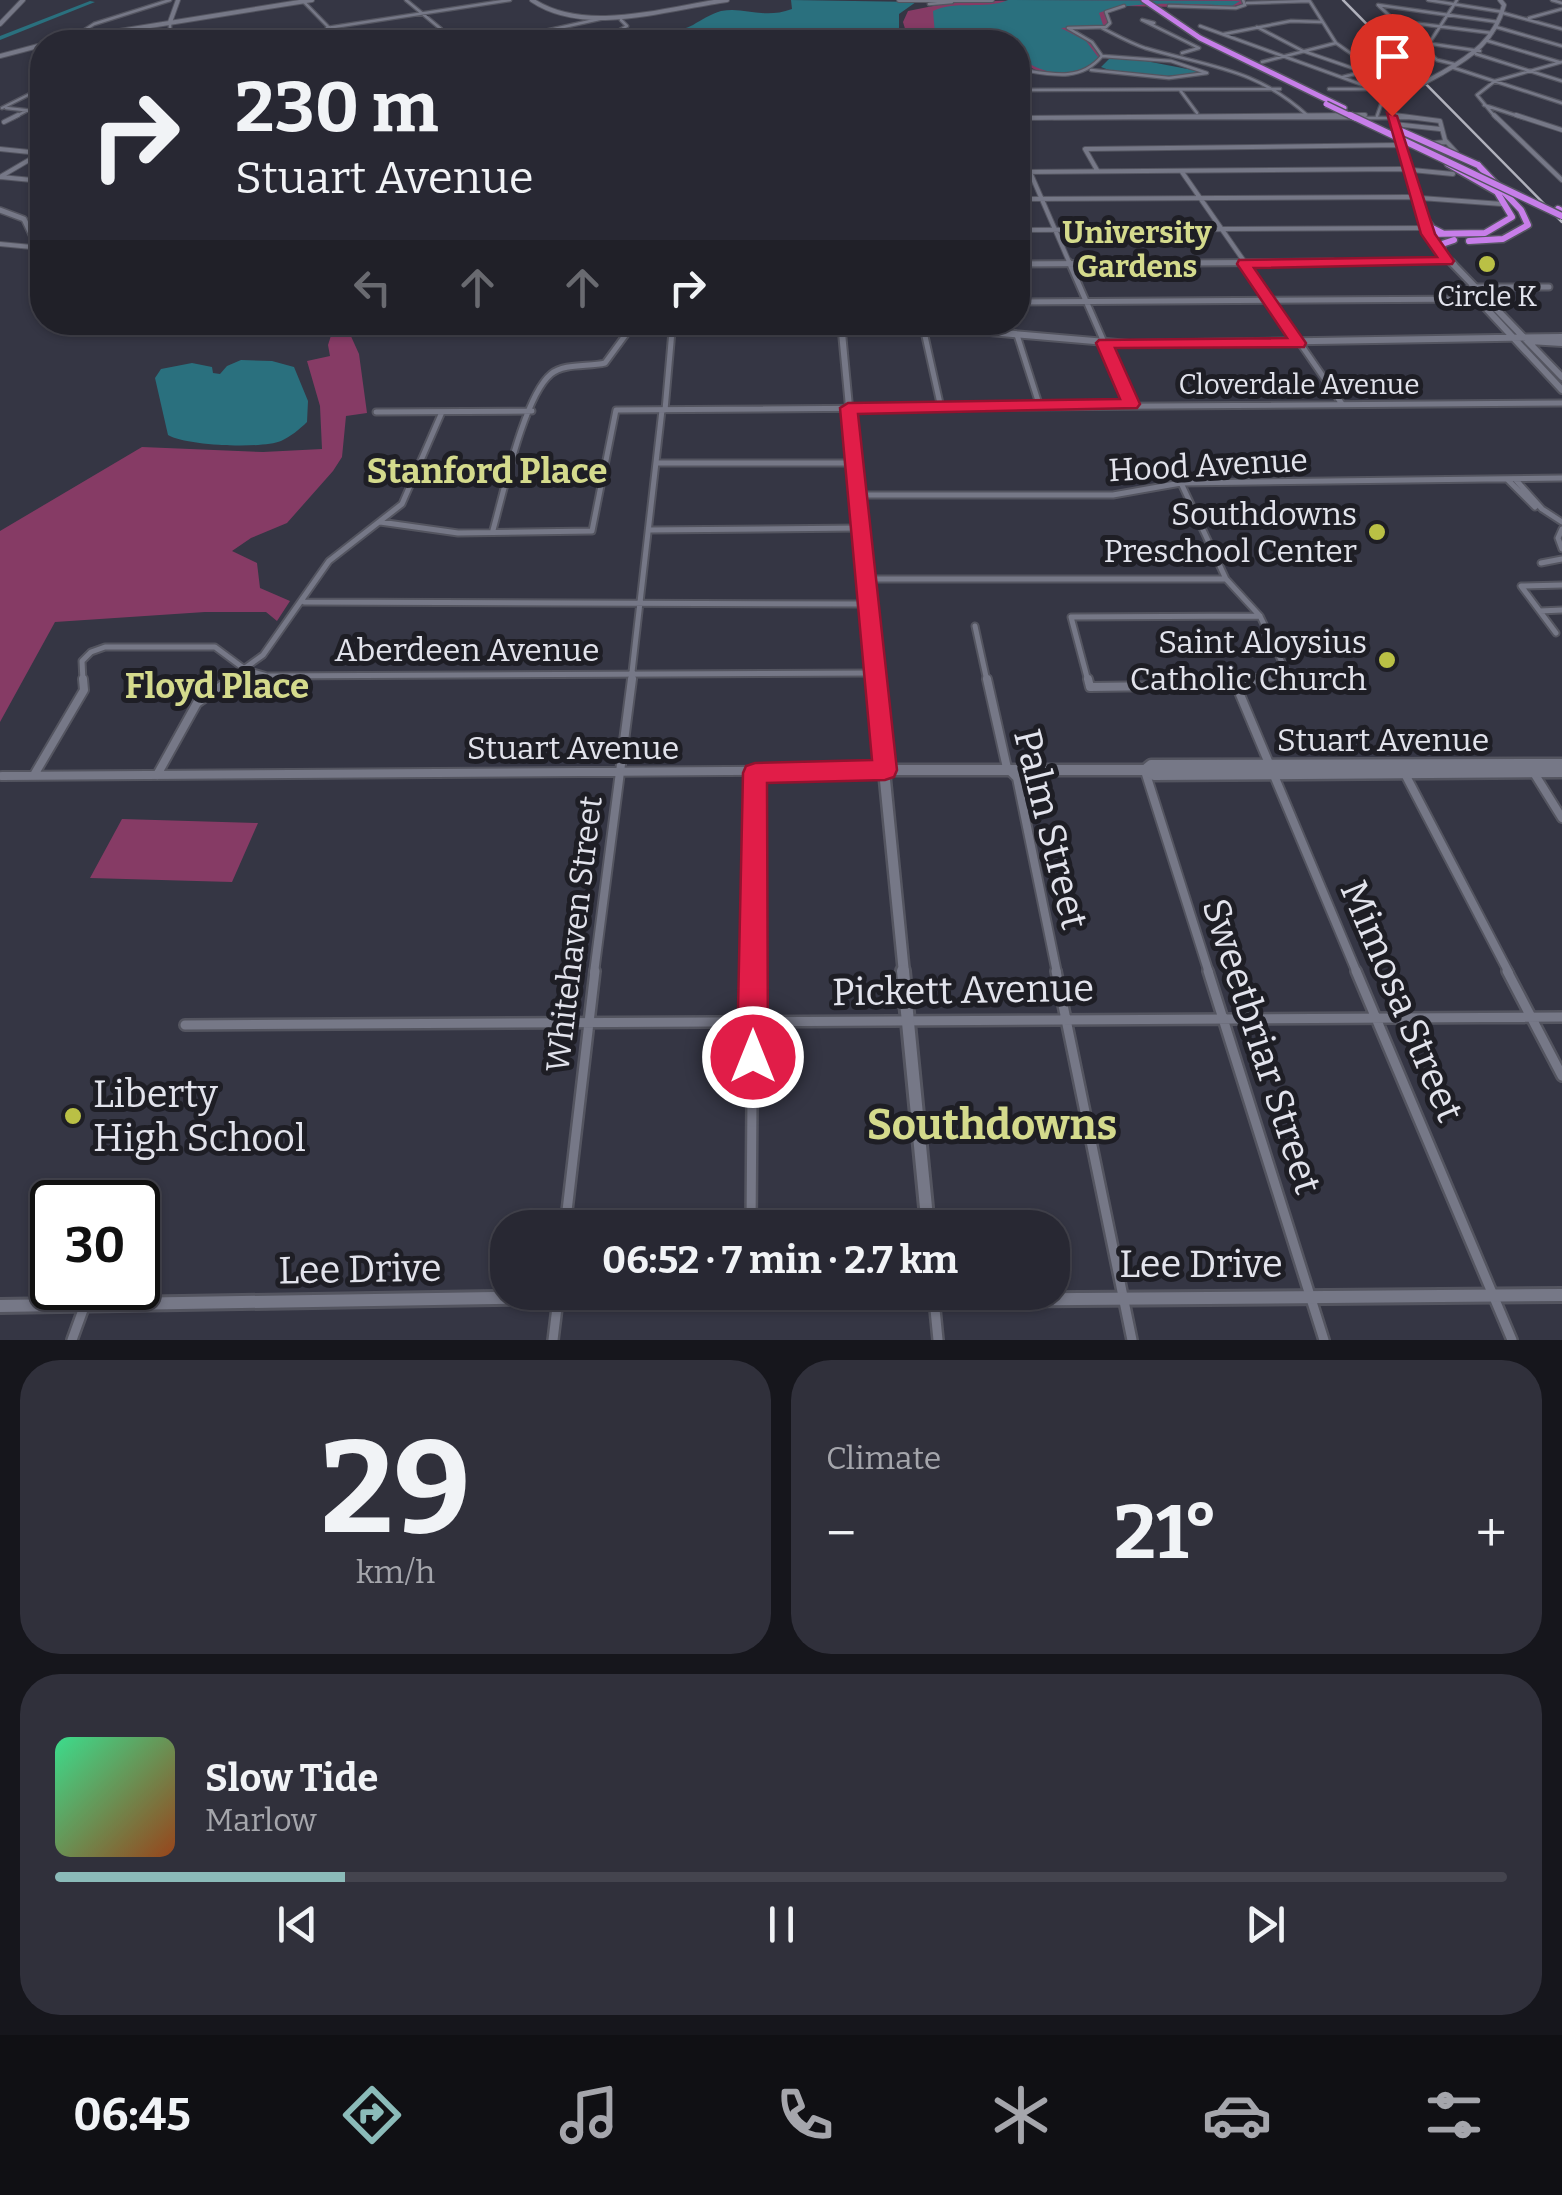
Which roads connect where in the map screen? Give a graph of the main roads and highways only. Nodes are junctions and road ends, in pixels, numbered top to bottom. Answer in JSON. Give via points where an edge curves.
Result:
{"nodes":[{"id":1,"x":1135,"y":0,"type":"edge"},
{"id":2,"x":1144,"y":0,"type":"edge"},
{"id":3,"x":1330,"y":103,"type":"junction"},
{"id":4,"x":1345,"y":112,"type":"junction"},
{"id":5,"x":1432,"y":154,"type":"junction"},
{"id":6,"x":1561,"y":212,"type":"edge"},
{"id":7,"x":1420,"y":213,"type":"road end"},
{"id":8,"x":1428,"y":233,"type":"road end"},
{"id":9,"x":1453,"y":237,"type":"junction"},
{"id":10,"x":1445,"y":258,"type":"road end"}],
"edges":[{"from":1,"to":3,"type":"highway","via":[[1229,57]]},
{"from":2,"to":3,"type":"highway","via":[[1230,54]]},
{"from":3,"to":4,"type":"highway","bridge":true},
{"from":3,"to":5,"type":"highway","bridge":true},
{"from":4,"to":6,"type":"highway","bridge":true},
{"from":4,"to":9,"type":"highway","bridge":true,"via":[[1478,165],[1528,226],[1503,239]]},
{"from":5,"to":6,"type":"highway","bridge":true},
{"from":5,"to":9,"type":"highway","bridge":true,"via":[[1507,201],[1512,217],[1502,227]]},
{"from":7,"to":9,"type":"highway","via":[[1434,230]]},
{"from":8,"to":9,"type":"highway"},
{"from":9,"to":10,"type":"highway","via":[[1442,244]]}]}
